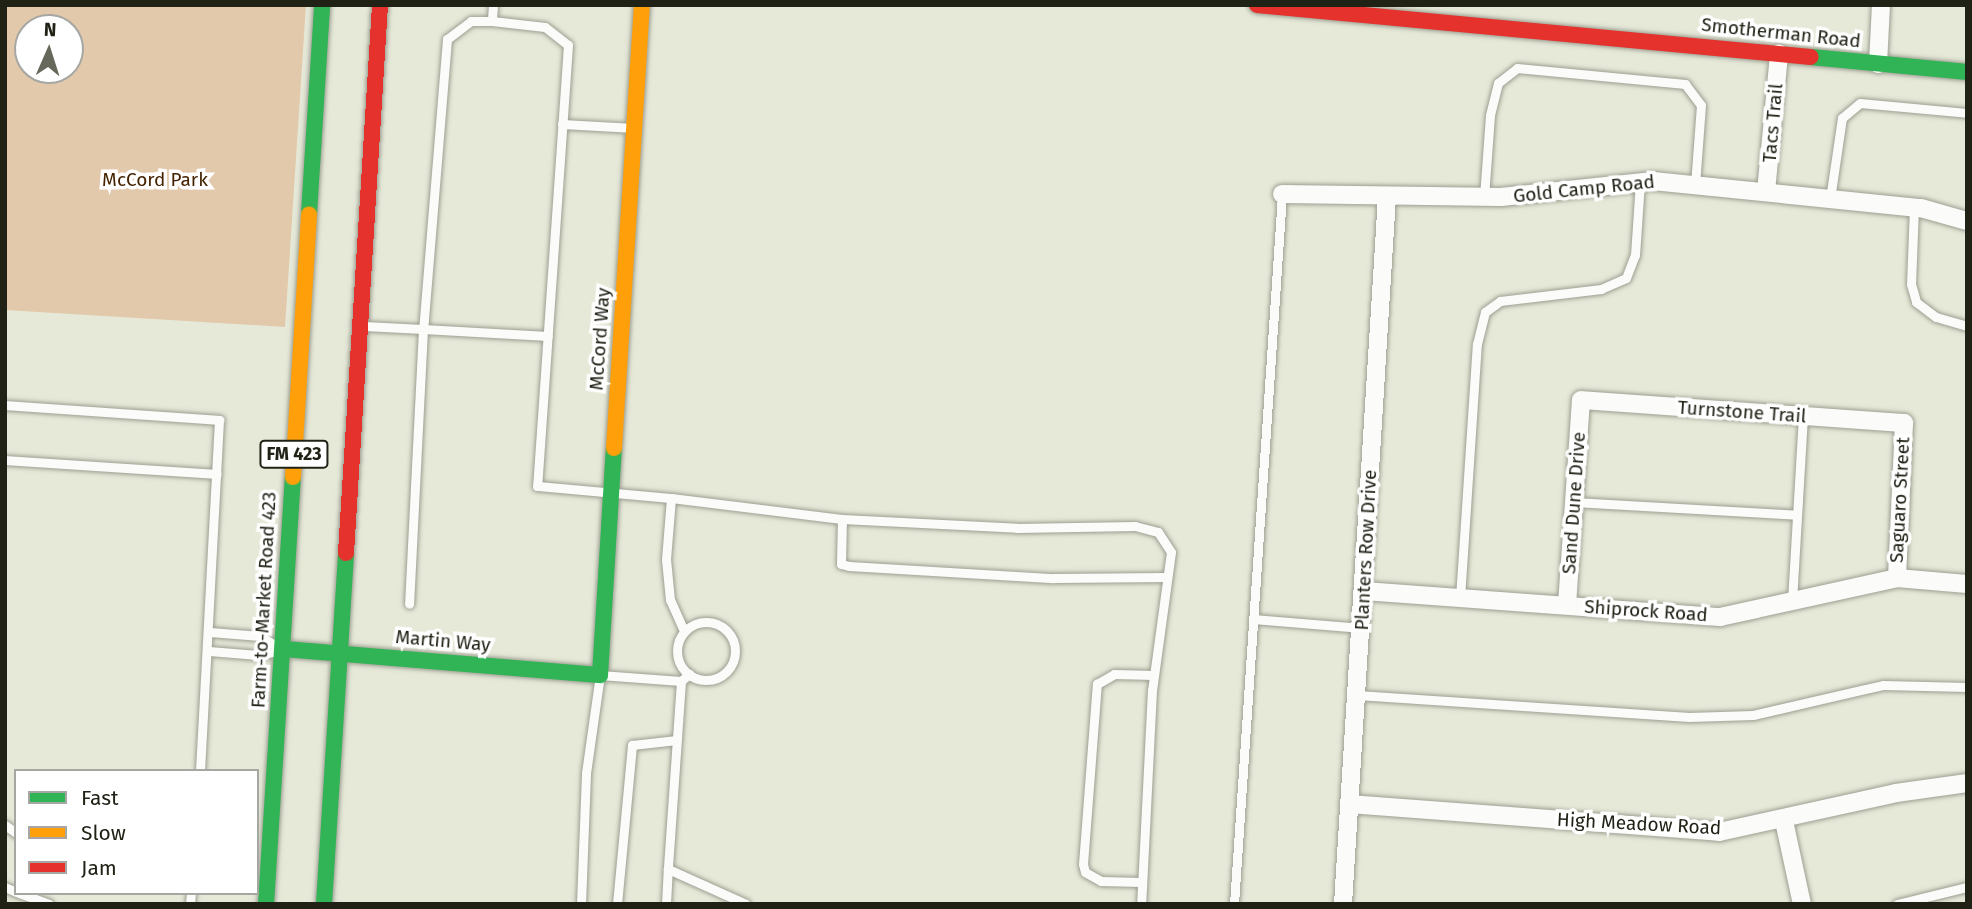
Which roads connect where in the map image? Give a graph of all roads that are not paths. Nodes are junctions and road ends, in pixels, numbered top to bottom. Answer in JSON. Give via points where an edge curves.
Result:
{"nodes":[{"id":1,"x":322,"y":5,"type":"edge"},
{"id":2,"x":380,"y":5,"type":"edge"},
{"id":3,"x":493,"y":5,"type":"edge"},
{"id":4,"x":642,"y":5,"type":"edge"},
{"id":5,"x":1257,"y":5,"type":"edge"},
{"id":6,"x":1881,"y":5,"type":"edge"},
{"id":7,"x":492,"y":21,"type":"junction"},
{"id":8,"x":1779,"y":54,"type":"junction"},
{"id":9,"x":1878,"y":64,"type":"junction"},
{"id":10,"x":1967,"y":72,"type":"edge"},
{"id":11,"x":1967,"y":113,"type":"edge"},
{"id":12,"x":562,"y":124,"type":"junction"},
{"id":13,"x":634,"y":128,"type":"junction"},
{"id":14,"x":1640,"y":182,"type":"junction"},
{"id":15,"x":1695,"y":184,"type":"junction"},
{"id":16,"x":1766,"y":192,"type":"junction"},
{"id":17,"x":1282,"y":194,"type":"joint"},
{"id":18,"x":1387,"y":196,"type":"junction"},
{"id":19,"x":1484,"y":197,"type":"junction"},
{"id":20,"x":1830,"y":198,"type":"junction"},
{"id":21,"x":1914,"y":207,"type":"junction"},
{"id":22,"x":1967,"y":220,"type":"edge"},
{"id":23,"x":360,"y":326,"type":"junction"},
{"id":24,"x":1967,"y":326,"type":"edge"},
{"id":25,"x":423,"y":329,"type":"junction"},
{"id":26,"x":548,"y":336,"type":"junction"},
{"id":27,"x":1581,"y":400,"type":"joint"},
{"id":28,"x":5,"y":405,"type":"edge"},
{"id":29,"x":1803,"y":416,"type":"junction"},
{"id":30,"x":1903,"y":423,"type":"joint"},
{"id":31,"x":5,"y":460,"type":"edge"},
{"id":32,"x":217,"y":474,"type":"junction"},
{"id":33,"x":611,"y":494,"type":"junction"},
{"id":34,"x":671,"y":498,"type":"junction"},
{"id":35,"x":1574,"y":502,"type":"junction"},
{"id":36,"x":1797,"y":514,"type":"junction"},
{"id":37,"x":842,"y":519,"type":"junction"},
{"id":38,"x":1167,"y":577,"type":"junction"},
{"id":39,"x":1897,"y":578,"type":"junction"},
{"id":40,"x":1967,"y":584,"type":"edge"},
{"id":41,"x":1364,"y":592,"type":"junction"},
{"id":42,"x":1460,"y":598,"type":"junction"},
{"id":43,"x":1792,"y":601,"type":"junction"},
{"id":44,"x":409,"y":604,"type":"dead end"},
{"id":45,"x":1567,"y":605,"type":"junction"},
{"id":46,"x":1253,"y":620,"type":"junction"},
{"id":47,"x":1362,"y":628,"type":"junction"},
{"id":48,"x":684,"y":631,"type":"junction"},
{"id":49,"x":210,"y":632,"type":"junction"},
{"id":50,"x":283,"y":649,"type":"junction"},
{"id":51,"x":209,"y":651,"type":"junction"},
{"id":52,"x":340,"y":653,"type":"junction"},
{"id":53,"x":689,"y":674,"type":"junction"},
{"id":54,"x":600,"y":675,"type":"junction"},
{"id":55,"x":1154,"y":675,"type":"junction"},
{"id":56,"x":681,"y":681,"type":"junction"},
{"id":57,"x":1967,"y":687,"type":"edge"},
{"id":58,"x":1357,"y":695,"type":"junction"},
{"id":59,"x":677,"y":740,"type":"junction"},
{"id":60,"x":200,"y":769,"type":"edge"},
{"id":61,"x":1967,"y":783,"type":"edge"},
{"id":62,"x":1349,"y":804,"type":"junction"},
{"id":63,"x":1784,"y":821,"type":"junction"},
{"id":64,"x":668,"y":869,"type":"junction"},
{"id":65,"x":1140,"y":882,"type":"junction"},
{"id":66,"x":1967,"y":887,"type":"edge"},
{"id":67,"x":24,"y":895,"type":"edge"},
{"id":68,"x":48,"y":904,"type":"edge"},
{"id":69,"x":266,"y":904,"type":"edge"},
{"id":70,"x":324,"y":904,"type":"edge"},
{"id":71,"x":581,"y":904,"type":"edge"},
{"id":72,"x":617,"y":904,"type":"edge"},
{"id":73,"x":666,"y":904,"type":"edge"},
{"id":74,"x":746,"y":904,"type":"edge"},
{"id":75,"x":1141,"y":904,"type":"edge"},
{"id":76,"x":1234,"y":904,"type":"edge"},
{"id":77,"x":1343,"y":904,"type":"edge"},
{"id":78,"x":1802,"y":904,"type":"edge"},
{"id":79,"x":1897,"y":904,"type":"edge"}],
"edges":[{"from":1,"to":50,"type":"main road","name":"Farm-to-Market Road 423","number":"FM 423"},
{"from":2,"to":23,"type":"main road","number":"FM 423"},
{"from":3,"to":7,"type":"lane"},
{"from":4,"to":13,"type":"main road","name":"McCord Way"},
{"from":5,"to":8,"type":"main road","name":"Smotherman Road"},
{"from":6,"to":9,"type":"street"},
{"from":7,"to":12,"type":"lane","via":[[545,27],[568,46]]},
{"from":7,"to":25,"type":"lane","via":[[471,21],[447,39]]},
{"from":8,"to":9,"type":"main road","name":"Smotherman Road"},
{"from":8,"to":16,"type":"street","name":"Tacs Trail"},
{"from":9,"to":10,"type":"main road","name":"Smotherman Road"},
{"from":11,"to":20,"type":"lane","via":[[1860,103],[1842,118]]},
{"from":12,"to":13,"type":"lane"},
{"from":12,"to":26,"type":"lane"},
{"from":13,"to":33,"type":"main road","name":"McCord Way"},
{"from":14,"to":15,"type":"street","name":"Gold Camp Road"},
{"from":14,"to":19,"type":"street","name":"Gold Camp Road"},
{"from":14,"to":42,"type":"lane","via":[[1635,255],[1626,278],[1601,289],[1500,300],[1485,312],[1477,344]]},
{"from":15,"to":16,"type":"street","name":"Gold Camp Road"},
{"from":15,"to":19,"type":"lane","via":[[1701,105],[1685,84],[1517,68],[1498,83],[1490,115]]},
{"from":16,"to":20,"type":"street","name":"Gold Camp Road"},
{"from":17,"to":18,"type":"street","name":"Gold Camp Road"},
{"from":17,"to":46,"type":"lane"},
{"from":18,"to":19,"type":"street","name":"Gold Camp Road"},
{"from":18,"to":41,"type":"street","name":"Planters Row Drive"},
{"from":20,"to":21,"type":"street","name":"Gold Camp Road"},
{"from":21,"to":22,"type":"street","name":"Gold Camp Road"},
{"from":21,"to":24,"type":"lane","via":[[1911,284],[1916,302],[1936,317]]},
{"from":23,"to":25,"type":"lane"},
{"from":23,"to":52,"type":"main road","number":"FM 423"},
{"from":25,"to":26,"type":"lane"},
{"from":25,"to":44,"type":"lane"},
{"from":26,"to":33,"type":"lane","via":[[537,486]]},
{"from":27,"to":29,"type":"street","name":"Turnstone Trail"},
{"from":27,"to":35,"type":"street","name":"Sand Dune Drive"},
{"from":28,"to":32,"type":"lane","via":[[219,420]]},
{"from":29,"to":30,"type":"street","name":"Turnstone Trail"},
{"from":29,"to":36,"type":"lane"},
{"from":30,"to":39,"type":"street","name":"Saguaro Street"},
{"from":31,"to":32,"type":"lane"},
{"from":32,"to":49,"type":"lane"},
{"from":33,"to":34,"type":"lane"},
{"from":33,"to":54,"type":"main road","name":"McCord Way"},
{"from":34,"to":37,"type":"lane"},
{"from":34,"to":48,"type":"lane","via":[[666,559],[670,600]]},
{"from":35,"to":36,"type":"lane"},
{"from":35,"to":45,"type":"street","name":"Sand Dune Drive"},
{"from":36,"to":43,"type":"lane"},
{"from":37,"to":38,"type":"lane","via":[[1017,528],[1146,527],[1166,541],[1171,552]]},
{"from":37,"to":38,"type":"lane","via":[[841,564],[849,566],[1054,578]]},
{"from":38,"to":55,"type":"lane"},
{"from":39,"to":40,"type":"street","name":"Shiprock Road"},
{"from":39,"to":43,"type":"street","name":"Shiprock Road"},
{"from":41,"to":42,"type":"street","name":"Shiprock Road"},
{"from":41,"to":47,"type":"street","name":"Planters Row Drive"},
{"from":42,"to":45,"type":"street","name":"Shiprock Road"},
{"from":43,"to":45,"type":"street","name":"Shiprock Road","via":[[1720,617]]},
{"from":46,"to":47,"type":"lane"},
{"from":46,"to":76,"type":"lane"},
{"from":47,"to":58,"type":"street","name":"Planters Row Drive"},
{"from":48,"to":53,"type":"lane","via":[[677,654]]},
{"from":48,"to":53,"type":"lane","via":[[698,623],[714,623],[728,632],[734,647],[732,663],[721,675],[705,680]]},
{"from":49,"to":50,"type":"lane","via":[[259,636]]},
{"from":49,"to":51,"type":"lane"},
{"from":50,"to":51,"type":"lane","via":[[258,655]]},
{"from":50,"to":52,"type":"main road","name":"Martin Way"},
{"from":50,"to":69,"type":"main road","name":"Farm-to-Market Road 423","number":"FM 423"},
{"from":51,"to":60,"type":"lane"},
{"from":52,"to":54,"type":"main road","name":"Martin Way"},
{"from":52,"to":70,"type":"main road","number":"FM 423"},
{"from":53,"to":56,"type":"lane"},
{"from":54,"to":56,"type":"lane"},
{"from":54,"to":71,"type":"lane","via":[[586,773]]},
{"from":55,"to":65,"type":"lane"},
{"from":55,"to":65,"type":"lane","via":[[1114,674],[1097,684],[1083,864],[1085,872],[1101,881]]},
{"from":56,"to":59,"type":"lane"},
{"from":57,"to":58,"type":"lane","via":[[1883,685],[1753,715],[1689,717]]},
{"from":58,"to":62,"type":"street","name":"Planters Row Drive"},
{"from":59,"to":64,"type":"lane"},
{"from":59,"to":72,"type":"lane","via":[[632,745]]},
{"from":61,"to":63,"type":"street","name":"High Meadow Road","via":[[1896,793]]},
{"from":62,"to":63,"type":"street","name":"High Meadow Road","via":[[1719,832]]},
{"from":62,"to":77,"type":"street","name":"Planters Row Drive"},
{"from":63,"to":78,"type":"street"},
{"from":64,"to":73,"type":"lane"},
{"from":64,"to":74,"type":"lane"},
{"from":65,"to":75,"type":"lane"},
{"from":66,"to":79,"type":"lane"},
{"from":67,"to":68,"type":"lane"}]}
